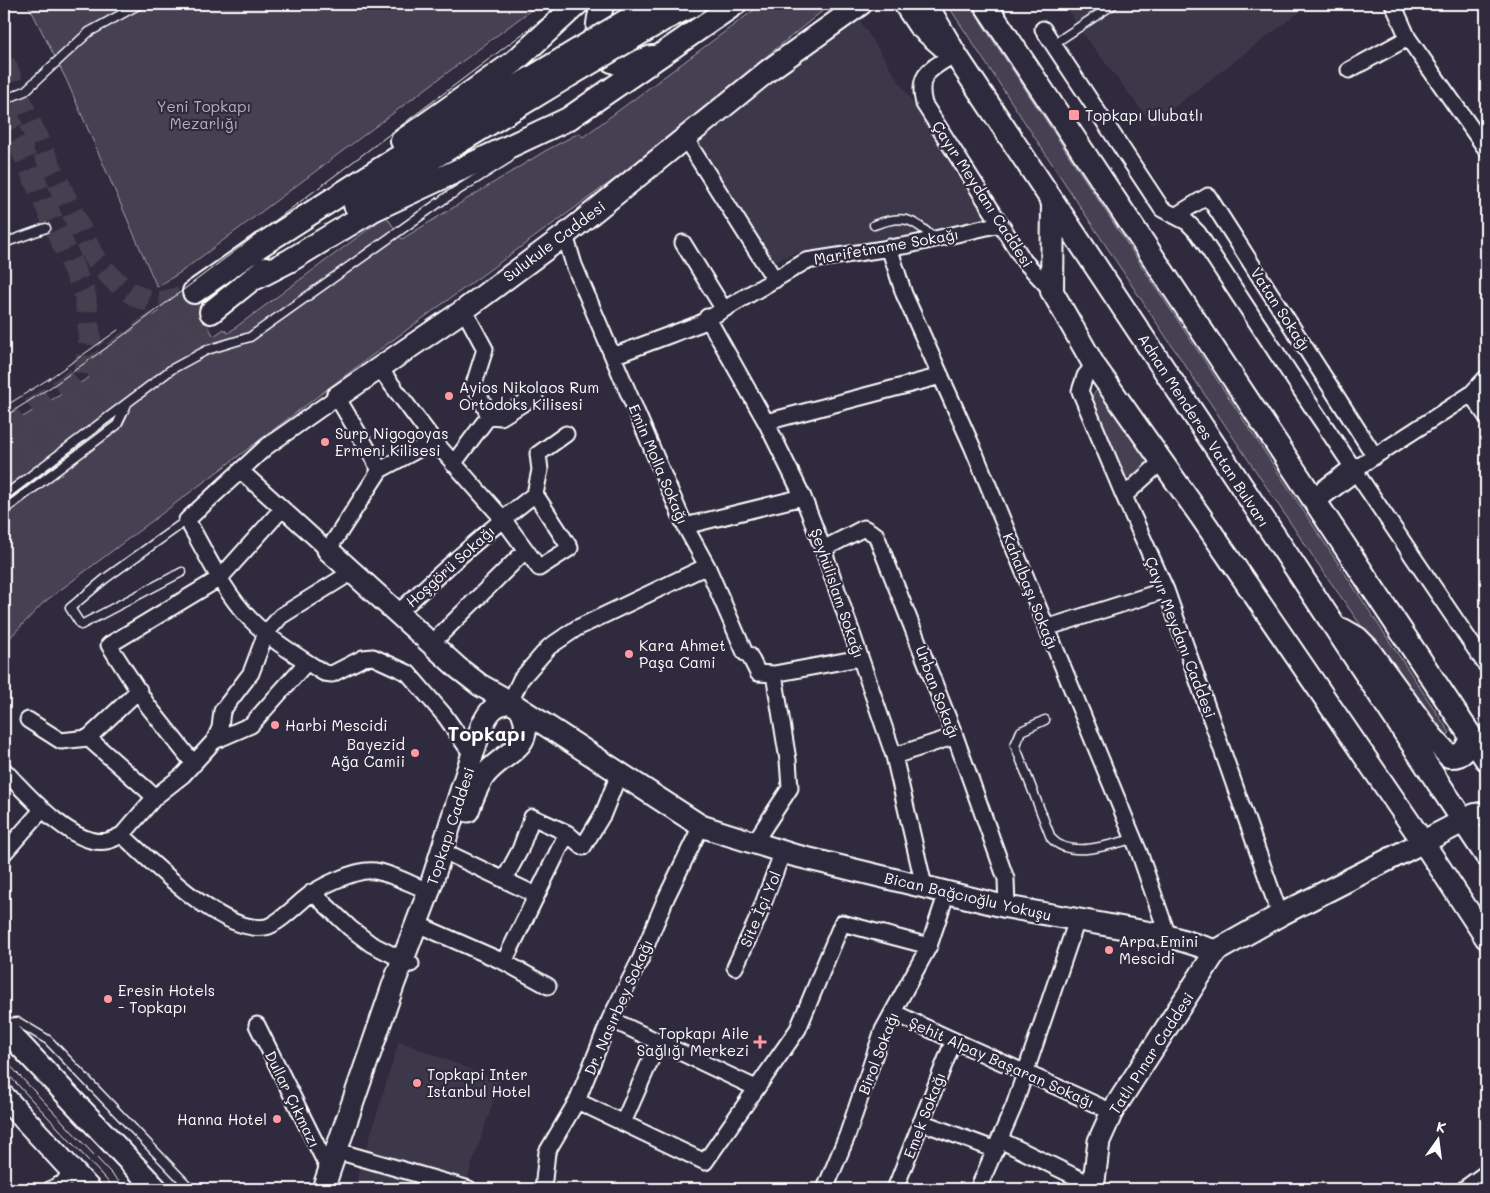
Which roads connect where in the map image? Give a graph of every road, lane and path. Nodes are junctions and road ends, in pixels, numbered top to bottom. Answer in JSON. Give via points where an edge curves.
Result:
{"nodes":[{"id":1,"x":140,"y":4,"type":"edge"},
{"id":2,"x":577,"y":4,"type":"edge"},
{"id":3,"x":603,"y":4,"type":"edge"},
{"id":4,"x":685,"y":4,"type":"edge"},
{"id":5,"x":695,"y":4,"type":"edge"},
{"id":6,"x":735,"y":4,"type":"edge"},
{"id":7,"x":861,"y":4,"type":"edge"},
{"id":8,"x":904,"y":4,"type":"edge"},
{"id":9,"x":926,"y":4,"type":"edge"},
{"id":10,"x":1114,"y":4,"type":"edge"},
{"id":11,"x":1393,"y":4,"type":"edge"},
{"id":12,"x":988,"y":6,"type":"edge"},
{"id":13,"x":659,"y":11,"type":"edge"},
{"id":14,"x":1043,"y":30,"type":"dead end"},
{"id":15,"x":1408,"y":38,"type":"junction"},
{"id":16,"x":1052,"y":44,"type":"junction"},
{"id":17,"x":663,"y":53,"type":"junction"},
{"id":18,"x":955,"y":54,"type":"junction"},
{"id":19,"x":566,"y":68,"type":"junction"},
{"id":20,"x":1349,"y":70,"type":"dead end"},
{"id":21,"x":4,"y":100,"type":"edge"},
{"id":22,"x":568,"y":119,"type":"junction"},
{"id":23,"x":685,"y":138,"type":"junction"},
{"id":24,"x":1485,"y":143,"type":"edge"},
{"id":25,"x":1053,"y":202,"type":"junction"},
{"id":26,"x":324,"y":205,"type":"junction"},
{"id":27,"x":1174,"y":216,"type":"junction"},
{"id":28,"x":1000,"y":224,"type":"junction"},
{"id":29,"x":874,"y":225,"type":"dead end"},
{"id":30,"x":46,"y":228,"type":"dead end"},
{"id":31,"x":565,"y":235,"type":"junction"},
{"id":32,"x":935,"y":239,"type":"junction"},
{"id":33,"x":4,"y":243,"type":"edge"},
{"id":34,"x":683,"y":243,"type":"dead end"},
{"id":35,"x":889,"y":248,"type":"junction"},
{"id":36,"x":256,"y":278,"type":"junction"},
{"id":37,"x":775,"y":280,"type":"junction"},
{"id":38,"x":194,"y":292,"type":"tunnel mouth"},
{"id":39,"x":1052,"y":292,"type":"junction"},
{"id":40,"x":724,"y":308,"type":"junction"},
{"id":41,"x":464,"y":310,"type":"junction"},
{"id":42,"x":211,"y":312,"type":"tunnel mouth"},
{"id":43,"x":707,"y":317,"type":"junction"},
{"id":44,"x":613,"y":356,"type":"junction"},
{"id":45,"x":1094,"y":365,"type":"junction"},
{"id":46,"x":380,"y":369,"type":"junction"},
{"id":47,"x":941,"y":376,"type":"junction"},
{"id":48,"x":1486,"y":378,"type":"edge"},
{"id":49,"x":1471,"y":394,"type":"junction"},
{"id":50,"x":535,"y":396,"type":"dead end"},
{"id":51,"x":337,"y":397,"type":"junction"},
{"id":52,"x":128,"y":402,"type":"junction"},
{"id":53,"x":489,"y":416,"type":"junction"},
{"id":54,"x":1486,"y":416,"type":"edge"},
{"id":55,"x":766,"y":422,"type":"junction"},
{"id":56,"x":566,"y":434,"type":"dead end"},
{"id":57,"x":434,"y":441,"type":"junction"},
{"id":58,"x":1374,"y":454,"type":"junction"},
{"id":59,"x":1161,"y":462,"type":"junction"},
{"id":60,"x":453,"y":464,"type":"junction"},
{"id":61,"x":1355,"y":469,"type":"junction"},
{"id":62,"x":380,"y":470,"type":"junction"},
{"id":63,"x":242,"y":471,"type":"junction"},
{"id":64,"x":536,"y":494,"type":"junction"},
{"id":65,"x":4,"y":496,"type":"edge"},
{"id":66,"x":1124,"y":496,"type":"junction"},
{"id":67,"x":803,"y":497,"type":"junction"},
{"id":68,"x":1315,"y":498,"type":"junction"},
{"id":69,"x":282,"y":509,"type":"junction"},
{"id":70,"x":4,"y":510,"type":"edge"},
{"id":71,"x":503,"y":519,"type":"junction"},
{"id":72,"x":187,"y":520,"type":"junction"},
{"id":73,"x":685,"y":526,"type":"junction"},
{"id":74,"x":823,"y":548,"type":"junction"},
{"id":75,"x":328,"y":550,"type":"junction"},
{"id":76,"x":525,"y":551,"type":"junction"},
{"id":77,"x":707,"y":566,"type":"junction"},
{"id":78,"x":182,"y":572,"type":"dead end"},
{"id":79,"x":352,"y":572,"type":"junction"},
{"id":80,"x":220,"y":578,"type":"junction"},
{"id":81,"x":1166,"y":590,"type":"junction"},
{"id":82,"x":398,"y":612,"type":"junction"},
{"id":83,"x":1335,"y":627,"type":"junction"},
{"id":84,"x":1046,"y":628,"type":"junction"},
{"id":85,"x":266,"y":633,"type":"junction"},
{"id":86,"x":432,"y":643,"type":"junction"},
{"id":87,"x":860,"y":658,"type":"junction"},
{"id":88,"x":307,"y":662,"type":"junction"},
{"id":89,"x":1486,"y":665,"type":"edge"},
{"id":90,"x":774,"y":674,"type":"junction"},
{"id":91,"x":139,"y":690,"type":"junction"},
{"id":92,"x":516,"y":707,"type":"junction"},
{"id":93,"x":28,"y":720,"type":"dead end"},
{"id":94,"x":1045,"y":720,"type":"dead end"},
{"id":95,"x":955,"y":736,"type":"junction"},
{"id":96,"x":1470,"y":737,"type":"junction"},
{"id":97,"x":88,"y":738,"type":"junction"},
{"id":98,"x":214,"y":742,"type":"junction"},
{"id":99,"x":473,"y":756,"type":"junction"},
{"id":100,"x":894,"y":756,"type":"junction"},
{"id":101,"x":1486,"y":759,"type":"edge"},
{"id":102,"x":194,"y":764,"type":"junction"},
{"id":103,"x":4,"y":770,"type":"edge"},
{"id":104,"x":618,"y":774,"type":"junction"},
{"id":105,"x":155,"y":797,"type":"junction"},
{"id":106,"x":42,"y":810,"type":"junction"},
{"id":107,"x":1486,"y":813,"type":"edge"},
{"id":108,"x":1463,"y":820,"type":"junction"},
{"id":109,"x":701,"y":826,"type":"junction"},
{"id":110,"x":566,"y":833,"type":"junction"},
{"id":111,"x":122,"y":835,"type":"junction"},
{"id":112,"x":1134,"y":839,"type":"junction"},
{"id":113,"x":1423,"y":842,"type":"junction"},
{"id":114,"x":754,"y":843,"type":"junction"},
{"id":115,"x":1486,"y":850,"type":"edge"},
{"id":116,"x":783,"y":852,"type":"junction"},
{"id":117,"x":4,"y":853,"type":"edge"},
{"id":118,"x":454,"y":856,"type":"junction"},
{"id":119,"x":504,"y":880,"type":"junction"},
{"id":120,"x":924,"y":886,"type":"junction"},
{"id":121,"x":429,"y":891,"type":"junction"},
{"id":122,"x":312,"y":892,"type":"junction"},
{"id":123,"x":948,"y":892,"type":"junction"},
{"id":124,"x":536,"y":895,"type":"junction"},
{"id":125,"x":1008,"y":907,"type":"junction"},
{"id":126,"x":1280,"y":915,"type":"junction"},
{"id":127,"x":1077,"y":920,"type":"junction"},
{"id":128,"x":422,"y":927,"type":"junction"},
{"id":129,"x":1168,"y":936,"type":"junction"},
{"id":130,"x":1486,"y":938,"type":"edge"},
{"id":131,"x":929,"y":946,"type":"junction"},
{"id":132,"x":1216,"y":951,"type":"junction"},
{"id":133,"x":408,"y":962,"type":"junction"},
{"id":134,"x":504,"y":962,"type":"junction"},
{"id":135,"x":735,"y":967,"type":"dead end"},
{"id":136,"x":548,"y":986,"type":"dead end"},
{"id":137,"x":893,"y":1012,"type":"junction"},
{"id":138,"x":610,"y":1019,"type":"junction"},
{"id":139,"x":4,"y":1023,"type":"edge"},
{"id":140,"x":257,"y":1025,"type":"dead end"},
{"id":141,"x":4,"y":1028,"type":"edge"},
{"id":142,"x":953,"y":1042,"type":"junction"},
{"id":143,"x":658,"y":1043,"type":"junction"},
{"id":144,"x":1026,"y":1072,"type":"junction"},
{"id":145,"x":756,"y":1088,"type":"junction"},
{"id":146,"x":4,"y":1097,"type":"edge"},
{"id":147,"x":577,"y":1101,"type":"junction"},
{"id":148,"x":1112,"y":1112,"type":"junction"},
{"id":149,"x":922,"y":1122,"type":"junction"},
{"id":150,"x":623,"y":1123,"type":"junction"},
{"id":151,"x":998,"y":1145,"type":"junction"},
{"id":152,"x":342,"y":1153,"type":"junction"},
{"id":153,"x":72,"y":1172,"type":"junction"},
{"id":154,"x":1486,"y":1173,"type":"edge"},
{"id":155,"x":330,"y":1183,"type":"edge"},
{"id":156,"x":1086,"y":1184,"type":"edge"},
{"id":157,"x":461,"y":1188,"type":"edge"},
{"id":158,"x":51,"y":1189,"type":"edge"},
{"id":159,"x":89,"y":1189,"type":"edge"},
{"id":160,"x":156,"y":1189,"type":"edge"},
{"id":161,"x":191,"y":1189,"type":"edge"},
{"id":162,"x":543,"y":1189,"type":"edge"},
{"id":163,"x":825,"y":1189,"type":"edge"},
{"id":164,"x":895,"y":1189,"type":"edge"},
{"id":165,"x":978,"y":1189,"type":"edge"},
{"id":166,"x":1464,"y":1189,"type":"edge"}],
"edges":[{"from":1,"to":21,"type":"lane","via":[[89,32],[25,91]]},
{"from":2,"to":26,"type":"main road","via":[[520,56],[356,174]]},
{"from":3,"to":17,"type":"main road","via":[[597,28],[598,41],[615,63],[626,64]]},
{"from":4,"to":13,"type":"main road"},
{"from":5,"to":13,"type":"main road"},
{"from":6,"to":17,"type":"main road"},
{"from":7,"to":23,"type":"street","name":"Sulukule Caddesi","via":[[769,70]]},
{"from":8,"to":18,"type":"main road","via":[[919,25],[941,46]]},
{"from":9,"to":18,"type":"main road","name":"Adnan Menderes Vatan Bulvarı"},
{"from":10,"to":16,"type":"lane"},
{"from":11,"to":15,"type":"street"},
{"from":12,"to":68,"type":"main road"},
{"from":13,"to":19,"type":"main road","bridge":true},
{"from":14,"to":16,"type":"street"},
{"from":15,"to":20,"type":"street"},
{"from":15,"to":24,"type":"street"},
{"from":16,"to":27,"type":"street","via":[[1150,194],[1162,209]]},
{"from":17,"to":22,"type":"main road"},
{"from":18,"to":25,"type":"main road","name":"Adnan Menderes Vatan Bulvarı"},
{"from":18,"to":28,"type":"street","name":"Çayır Meydanı Caddesi","via":[[935,66],[922,80],[920,90],[924,104]]},
{"from":19,"to":26,"type":"main road"},
{"from":19,"to":36,"type":"main road","via":[[295,244]]},
{"from":22,"to":36,"type":"main road","via":[[373,210]]},
{"from":22,"to":52,"type":"lane","via":[[447,197],[250,337],[207,350],[172,369]]},
{"from":23,"to":31,"type":"street","name":"Sulukule Caddesi"},
{"from":23,"to":37,"type":"street"},
{"from":25,"to":39,"type":"main road"},
{"from":25,"to":83,"type":"main road","name":"Adnan Menderes Vatan Bulvarı"},
{"from":26,"to":38,"type":"main road"},
{"from":27,"to":58,"type":"street","name":"Vatan Sokağı","via":[[1208,196]]},
{"from":27,"to":61,"type":"street","via":[[1187,222],[1198,233]]},
{"from":28,"to":32,"type":"street","name":"Marifetname Sokağı"},
{"from":28,"to":39,"type":"street","name":"Çayır Meydanı Caddesi","via":[[1024,261]]},
{"from":29,"to":32,"type":"lane","via":[[901,219],[921,226]]},
{"from":30,"to":33,"type":"lane"},
{"from":31,"to":41,"type":"street","name":"Sulukule Caddesi"},
{"from":31,"to":44,"type":"street","name":"Emin Molla Sokağı"},
{"from":32,"to":35,"type":"street","name":"Marifetname Sokağı"},
{"from":34,"to":40,"type":"street"},
{"from":35,"to":37,"type":"street","name":"Marifetname Sokağı","via":[[806,261]]},
{"from":35,"to":47,"type":"street","name":"Kahalbaşı Sokağı","via":[[904,294]]},
{"from":36,"to":42,"type":"main road"},
{"from":37,"to":40,"type":"street","name":"Marifetname Sokağı"},
{"from":39,"to":45,"type":"street","name":"Çayır Meydanı Caddesi"},
{"from":40,"to":43,"type":"street","name":"Marifetname Sokağı"},
{"from":41,"to":46,"type":"street","name":"Sulukule Caddesi"},
{"from":41,"to":53,"type":"street","via":[[485,349],[474,384]]},
{"from":43,"to":44,"type":"street","name":"Marifetname Sokağı","via":[[698,324]]},
{"from":43,"to":55,"type":"street","name":"Şeyhülislam Sokağı"},
{"from":44,"to":73,"type":"street","name":"Emin Molla Sokağı"},
{"from":45,"to":59,"type":"street","name":"Çayır Meydanı Caddesi"},
{"from":45,"to":66,"type":"street","name":"Çayır Meydanı Caddesi","via":[[1085,376],[1080,391]]},
{"from":46,"to":51,"type":"street","name":"Sulukule Caddesi"},
{"from":46,"to":57,"type":"street"},
{"from":47,"to":55,"type":"street"},
{"from":47,"to":84,"type":"street","name":"Kahalbaşı Sokağı"},
{"from":48,"to":49,"type":"street"},
{"from":49,"to":54,"type":"street"},
{"from":49,"to":58,"type":"street"},
{"from":50,"to":53,"type":"street","via":[[501,417]]},
{"from":51,"to":62,"type":"street"},
{"from":51,"to":63,"type":"street","name":"Sulukule Caddesi","via":[[266,447]]},
{"from":52,"to":65,"type":"lane"},
{"from":52,"to":70,"type":"lane","via":[[116,425]]},
{"from":53,"to":60,"type":"street"},
{"from":55,"to":67,"type":"street","name":"Şeyhülislam Sokağı"},
{"from":56,"to":64,"type":"street","via":[[538,454],[540,470]]},
{"from":57,"to":60,"type":"street"},
{"from":57,"to":62,"type":"street"},
{"from":58,"to":61,"type":"street"},
{"from":59,"to":66,"type":"street"},
{"from":59,"to":113,"type":"street","name":"Çayır Meydanı Caddesi"},
{"from":60,"to":71,"type":"street"},
{"from":61,"to":68,"type":"main road"},
{"from":61,"to":89,"type":"street"},
{"from":62,"to":75,"type":"street"},
{"from":63,"to":69,"type":"street"},
{"from":63,"to":72,"type":"street","name":"Sulukule Caddesi"},
{"from":64,"to":71,"type":"street","name":"Hoşgörü Sokağı"},
{"from":64,"to":76,"type":"street","via":[[570,548],[539,568]]},
{"from":66,"to":81,"type":"street","name":"Çayır Meydanı Caddesi"},
{"from":67,"to":73,"type":"street"},
{"from":67,"to":74,"type":"street","name":"Şeyhülislam Sokağı"},
{"from":68,"to":96,"type":"main road"},
{"from":69,"to":75,"type":"street"},
{"from":69,"to":80,"type":"street"},
{"from":71,"to":76,"type":"street"},
{"from":71,"to":82,"type":"street","name":"Hoşgörü Sokağı"},
{"from":72,"to":78,"type":"lane","via":[[70,608],[81,625]]},
{"from":72,"to":80,"type":"street","name":"Topkapı Caddesi"},
{"from":73,"to":77,"type":"street","name":"Emin Molla Sokağı"},
{"from":74,"to":87,"type":"street","name":"Şeyhülislam Sokağı"},
{"from":74,"to":95,"type":"street","name":"Urban Sokağı","via":[[864,528],[876,535]]},
{"from":75,"to":79,"type":"street"},
{"from":76,"to":86,"type":"street"},
{"from":77,"to":90,"type":"street","name":"Emin Molla Sokağı","via":[[745,653],[758,673]]},
{"from":77,"to":92,"type":"street","via":[[577,628],[549,647],[521,679]]},
{"from":79,"to":82,"type":"street"},
{"from":79,"to":85,"type":"street","via":[[282,616]]},
{"from":80,"to":85,"type":"street","name":"Topkapı Caddesi","via":[[248,618]]},
{"from":80,"to":91,"type":"street","via":[[109,645]]},
{"from":81,"to":84,"type":"street"},
{"from":81,"to":126,"type":"street","name":"Çayır Meydanı Caddesi"},
{"from":82,"to":86,"type":"street"},
{"from":83,"to":96,"type":"main road","via":[[1357,638],[1367,648],[1449,756],[1464,753]]},
{"from":83,"to":108,"type":"main road","name":"Adnan Menderes Vatan Bulvarı"},
{"from":84,"to":112,"type":"street","name":"Kahalbaşı Sokağı"},
{"from":85,"to":88,"type":"street","name":"Topkapı Caddesi"},
{"from":85,"to":98,"type":"street","via":[[251,673],[222,711]]},
{"from":86,"to":92,"type":"street","via":[[480,685]]},
{"from":87,"to":90,"type":"street"},
{"from":87,"to":100,"type":"street","name":"Şeyhülislam Sokağı"},
{"from":88,"to":98,"type":"street","via":[[251,725]]},
{"from":88,"to":99,"type":"street","name":"Topkapı Caddesi","via":[[324,674],[332,674],[363,658],[373,657],[408,673],[445,716]]},
{"from":90,"to":114,"type":"street","via":[[790,788]]},
{"from":91,"to":97,"type":"street"},
{"from":91,"to":102,"type":"street"},
{"from":92,"to":99,"type":"street","via":[[499,704],[487,715]]},
{"from":92,"to":104,"type":"street","name":"Bican Bağcıoğlu Yokuşu"},
{"from":92,"to":118,"type":"street","name":"Topkapı Caddesi","via":[[526,720],[522,742],[485,774]]},
{"from":93,"to":97,"type":"street","via":[[61,741]]},
{"from":94,"to":112,"type":"lane","via":[[1021,731],[1015,745],[1051,838],[1059,846],[1076,850]]},
{"from":95,"to":100,"type":"street"},
{"from":95,"to":125,"type":"street","name":"Urban Sokağı","via":[[1006,879]]},
{"from":96,"to":101,"type":"main road"},
{"from":97,"to":105,"type":"street"},
{"from":98,"to":102,"type":"street"},
{"from":99,"to":121,"type":"street","name":"Topkapı Caddesi"},
{"from":100,"to":120,"type":"street","name":"Şeyhülislam Sokağı"},
{"from":102,"to":105,"type":"street"},
{"from":103,"to":106,"type":"street"},
{"from":104,"to":109,"type":"street","name":"Bican Bağcıoğlu Yokuşu"},
{"from":104,"to":110,"type":"street","via":[[603,814],[583,847]]},
{"from":105,"to":111,"type":"street"},
{"from":106,"to":111,"type":"street","via":[[90,840],[106,841]]},
{"from":106,"to":117,"type":"street"},
{"from":107,"to":108,"type":"main road"},
{"from":108,"to":113,"type":"main road"},
{"from":108,"to":115,"type":"main road","name":"Adnan Menderes Vatan Bulvarı"},
{"from":109,"to":114,"type":"street","name":"Bican Bağcıoğlu Yokuşu"},
{"from":109,"to":138,"type":"street","name":"Dr. Nasırbey Sokağı"},
{"from":110,"to":119,"type":"street","via":[[532,817]]},
{"from":110,"to":124,"type":"street"},
{"from":111,"to":122,"type":"street","via":[[206,908],[245,925],[267,927]]},
{"from":112,"to":129,"type":"street","name":"Kahalbaşı Sokağı"},
{"from":113,"to":126,"type":"street"},
{"from":113,"to":130,"type":"street","name":"Çayır Meydanı Caddesi"},
{"from":114,"to":116,"type":"street","name":"Bican Bağcıoğlu Yokuşu"},
{"from":116,"to":120,"type":"street","name":"Bican Bağcıoğlu Yokuşu"},
{"from":116,"to":135,"type":"street","name":"Site İçi Yol","via":[[758,920]]},
{"from":118,"to":119,"type":"street"},
{"from":118,"to":128,"type":"street","name":"Topkapı Caddesi"},
{"from":119,"to":124,"type":"street"},
{"from":120,"to":123,"type":"street","name":"Bican Bağcıoğlu Yokuşu"},
{"from":121,"to":122,"type":"street","via":[[375,871],[357,873]]},
{"from":121,"to":128,"type":"street","name":"Topkapı Caddesi"},
{"from":122,"to":133,"type":"street","via":[[371,944]]},
{"from":123,"to":125,"type":"street","name":"Bican Bağcıoğlu Yokuşu"},
{"from":123,"to":131,"type":"street","name":"Birol Sokağı"},
{"from":124,"to":134,"type":"street"},
{"from":125,"to":127,"type":"street","name":"Bican Bağcıoğlu Yokuşu"},
{"from":126,"to":132,"type":"street"},
{"from":127,"to":129,"type":"street","name":"Bican Bağcıoğlu Yokuşu"},
{"from":127,"to":144,"type":"street"},
{"from":128,"to":133,"type":"street","name":"Topkapı Caddesi"},
{"from":128,"to":134,"type":"street"},
{"from":129,"to":132,"type":"street","name":"Bican Bağcıoğlu Yokuşu"},
{"from":131,"to":137,"type":"street","name":"Birol Sokağı"},
{"from":131,"to":145,"type":"street","via":[[842,923],[798,1029]]},
{"from":132,"to":148,"type":"street","name":"Tatlı Pınar Caddesi"},
{"from":133,"to":152,"type":"street","name":"Topkapı Caddesi"},
{"from":134,"to":136,"type":"street"},
{"from":137,"to":142,"type":"street","name":"Şehit Alpay Başaran Sokağı"},
{"from":137,"to":163,"type":"street","name":"Birol Sokağı","via":[[883,1030],[847,1136]]},
{"from":138,"to":143,"type":"street"},
{"from":138,"to":147,"type":"street","name":"Dr. Nasırbey Sokağı"},
{"from":139,"to":161,"type":"lane","via":[[18,1022],[48,1040]]},
{"from":140,"to":155,"type":"street","name":"Dullar Çıkmazı"},
{"from":141,"to":160,"type":"main road"},
{"from":142,"to":144,"type":"street","name":"Şehit Alpay Başaran Sokağı"},
{"from":142,"to":149,"type":"street","name":"Emek Sokağı"},
{"from":143,"to":145,"type":"street"},
{"from":143,"to":150,"type":"street"},
{"from":144,"to":148,"type":"street","name":"Şehit Alpay Başaran Sokağı"},
{"from":144,"to":151,"type":"street"},
{"from":145,"to":150,"type":"street","via":[[705,1162]]},
{"from":146,"to":153,"type":"main road"},
{"from":147,"to":150,"type":"street"},
{"from":147,"to":162,"type":"street","name":"Dr. Nasırbey Sokağı","via":[[547,1152]]},
{"from":148,"to":156,"type":"street","name":"Tatlı Pınar Caddesi"},
{"from":149,"to":151,"type":"street"},
{"from":149,"to":164,"type":"street","name":"Emek Sokağı"},
{"from":151,"to":156,"type":"street"},
{"from":151,"to":165,"type":"street"},
{"from":152,"to":155,"type":"street","name":"Topkapı Caddesi"},
{"from":152,"to":157,"type":"street"},
{"from":153,"to":158,"type":"street","via":[[63,1183]]},
{"from":153,"to":159,"type":"main road"},
{"from":154,"to":166,"type":"street"}]}
